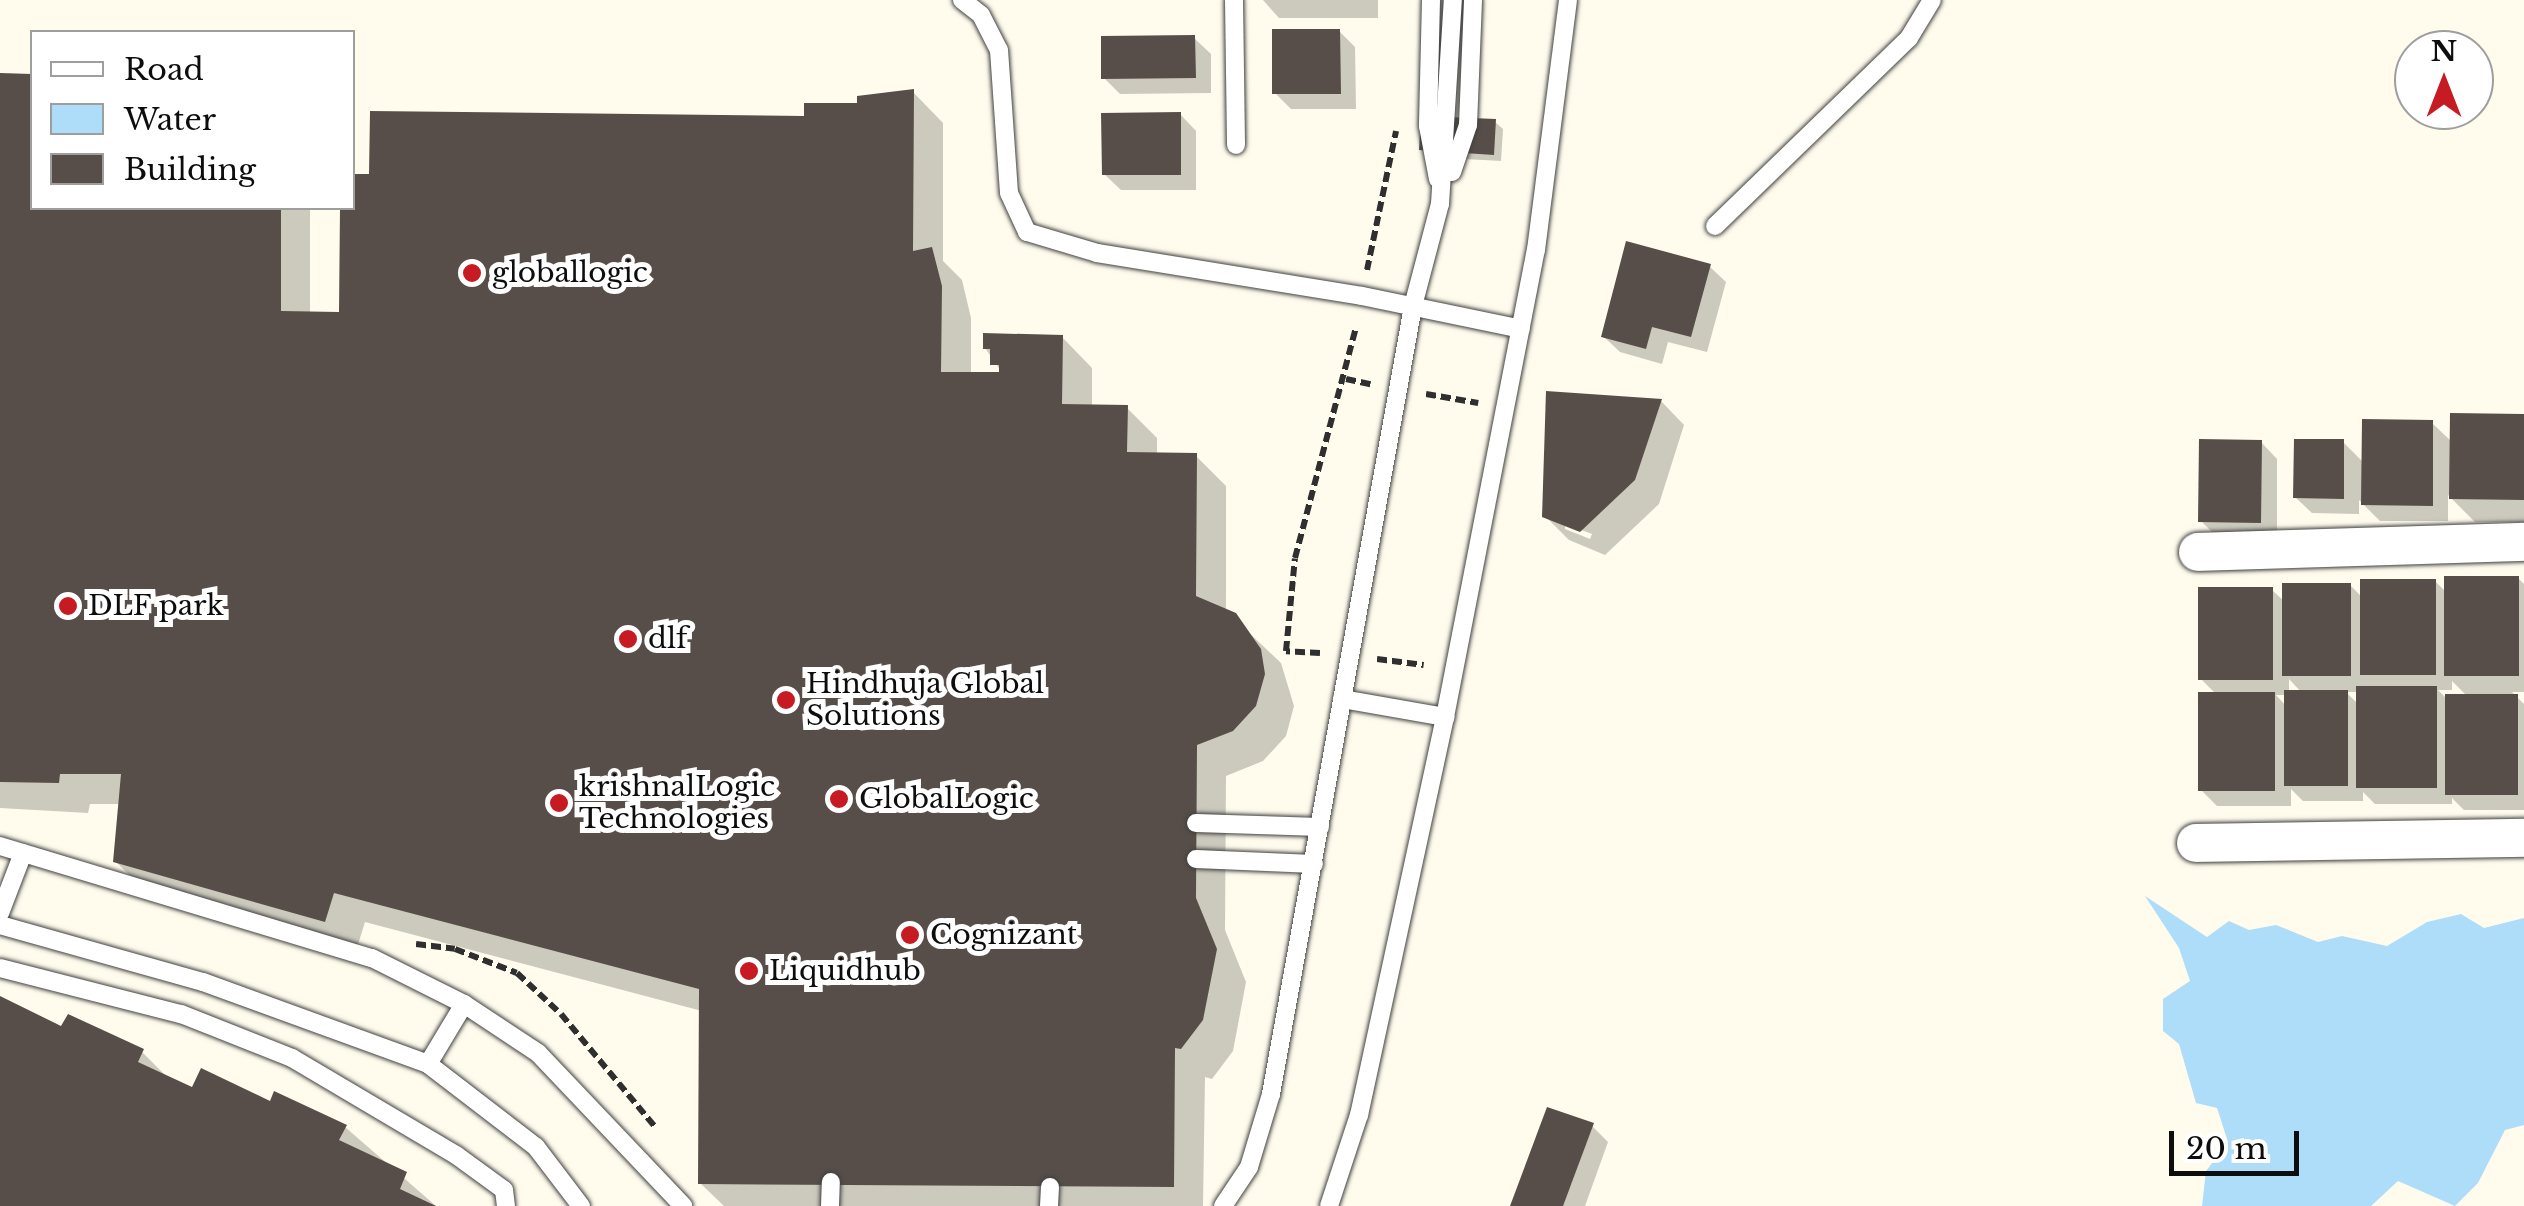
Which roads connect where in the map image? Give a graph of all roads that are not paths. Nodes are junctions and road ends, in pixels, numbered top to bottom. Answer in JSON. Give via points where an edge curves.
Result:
{"nodes":[{"id":1,"x":962,"y":0,"type":"edge"},
{"id":2,"x":1234,"y":0,"type":"edge"},
{"id":3,"x":1431,"y":0,"type":"edge"},
{"id":4,"x":1453,"y":0,"type":"edge"},
{"id":5,"x":1473,"y":0,"type":"edge"},
{"id":6,"x":1568,"y":0,"type":"edge"},
{"id":7,"x":1932,"y":0,"type":"edge"},
{"id":8,"x":1236,"y":145,"type":"dead end"},
{"id":9,"x":1441,"y":201,"type":"junction"},
{"id":10,"x":1716,"y":226,"type":"dead end"},
{"id":11,"x":1413,"y":306,"type":"junction"},
{"id":12,"x":1521,"y":329,"type":"junction"},
{"id":13,"x":2524,"y":542,"type":"edge"},
{"id":14,"x":2198,"y":552,"type":"dead end"},
{"id":15,"x":1342,"y":699,"type":"junction"},
{"id":16,"x":1445,"y":717,"type":"junction"},
{"id":17,"x":1196,"y":823,"type":"dead end"},
{"id":18,"x":1320,"y":828,"type":"junction"},
{"id":19,"x":2524,"y":838,"type":"edge"},
{"id":20,"x":2196,"y":844,"type":"dead end"},
{"id":21,"x":0,"y":846,"type":"edge"},
{"id":22,"x":23,"y":853,"type":"junction"},
{"id":23,"x":1196,"y":858,"type":"dead end"},
{"id":24,"x":1314,"y":864,"type":"junction"},
{"id":25,"x":0,"y":913,"type":"edge"},
{"id":26,"x":0,"y":925,"type":"edge"},
{"id":27,"x":0,"y":968,"type":"edge"},
{"id":28,"x":464,"y":1004,"type":"junction"},
{"id":29,"x":428,"y":1064,"type":"junction"},
{"id":30,"x":831,"y":1182,"type":"dead end"},
{"id":31,"x":1050,"y":1186,"type":"dead end"},
{"id":32,"x":506,"y":1206,"type":"edge"},
{"id":33,"x":581,"y":1206,"type":"edge"},
{"id":34,"x":684,"y":1206,"type":"edge"},
{"id":35,"x":830,"y":1206,"type":"edge"},
{"id":36,"x":1049,"y":1206,"type":"edge"},
{"id":37,"x":1223,"y":1206,"type":"edge"},
{"id":38,"x":1329,"y":1206,"type":"edge"}],
"edges":[{"from":1,"to":11,"type":"lane","via":[[981,16],[999,50],[1009,192],[1027,232],[1097,254]]},
{"from":2,"to":8,"type":"lane"},
{"from":3,"to":9,"type":"lane","via":[[1428,126]]},
{"from":4,"to":9,"type":"lane"},
{"from":5,"to":9,"type":"lane","via":[[1468,125]]},
{"from":6,"to":12,"type":"lane"},
{"from":7,"to":10,"type":"lane","via":[[1909,38]]},
{"from":9,"to":11,"type":"lane"},
{"from":11,"to":12,"type":"lane"},
{"from":11,"to":15,"type":"lane"},
{"from":12,"to":16,"type":"lane"},
{"from":13,"to":14,"type":"street"},
{"from":15,"to":16,"type":"lane"},
{"from":15,"to":18,"type":"lane"},
{"from":16,"to":38,"type":"lane","via":[[1359,1115]]},
{"from":17,"to":18,"type":"lane"},
{"from":18,"to":24,"type":"lane"},
{"from":19,"to":20,"type":"street"},
{"from":21,"to":22,"type":"lane"},
{"from":22,"to":25,"type":"lane"},
{"from":22,"to":28,"type":"lane","via":[[372,958]]},
{"from":23,"to":24,"type":"lane"},
{"from":24,"to":37,"type":"lane","via":[[1271,1094],[1249,1167]]},
{"from":26,"to":29,"type":"lane","via":[[204,982]]},
{"from":27,"to":32,"type":"lane","via":[[181,1014],[292,1058],[456,1155],[504,1190]]},
{"from":28,"to":29,"type":"lane"},
{"from":28,"to":34,"type":"lane","via":[[538,1053]]},
{"from":29,"to":33,"type":"lane","via":[[536,1147]]},
{"from":30,"to":35,"type":"lane"},
{"from":31,"to":36,"type":"lane"}]}
